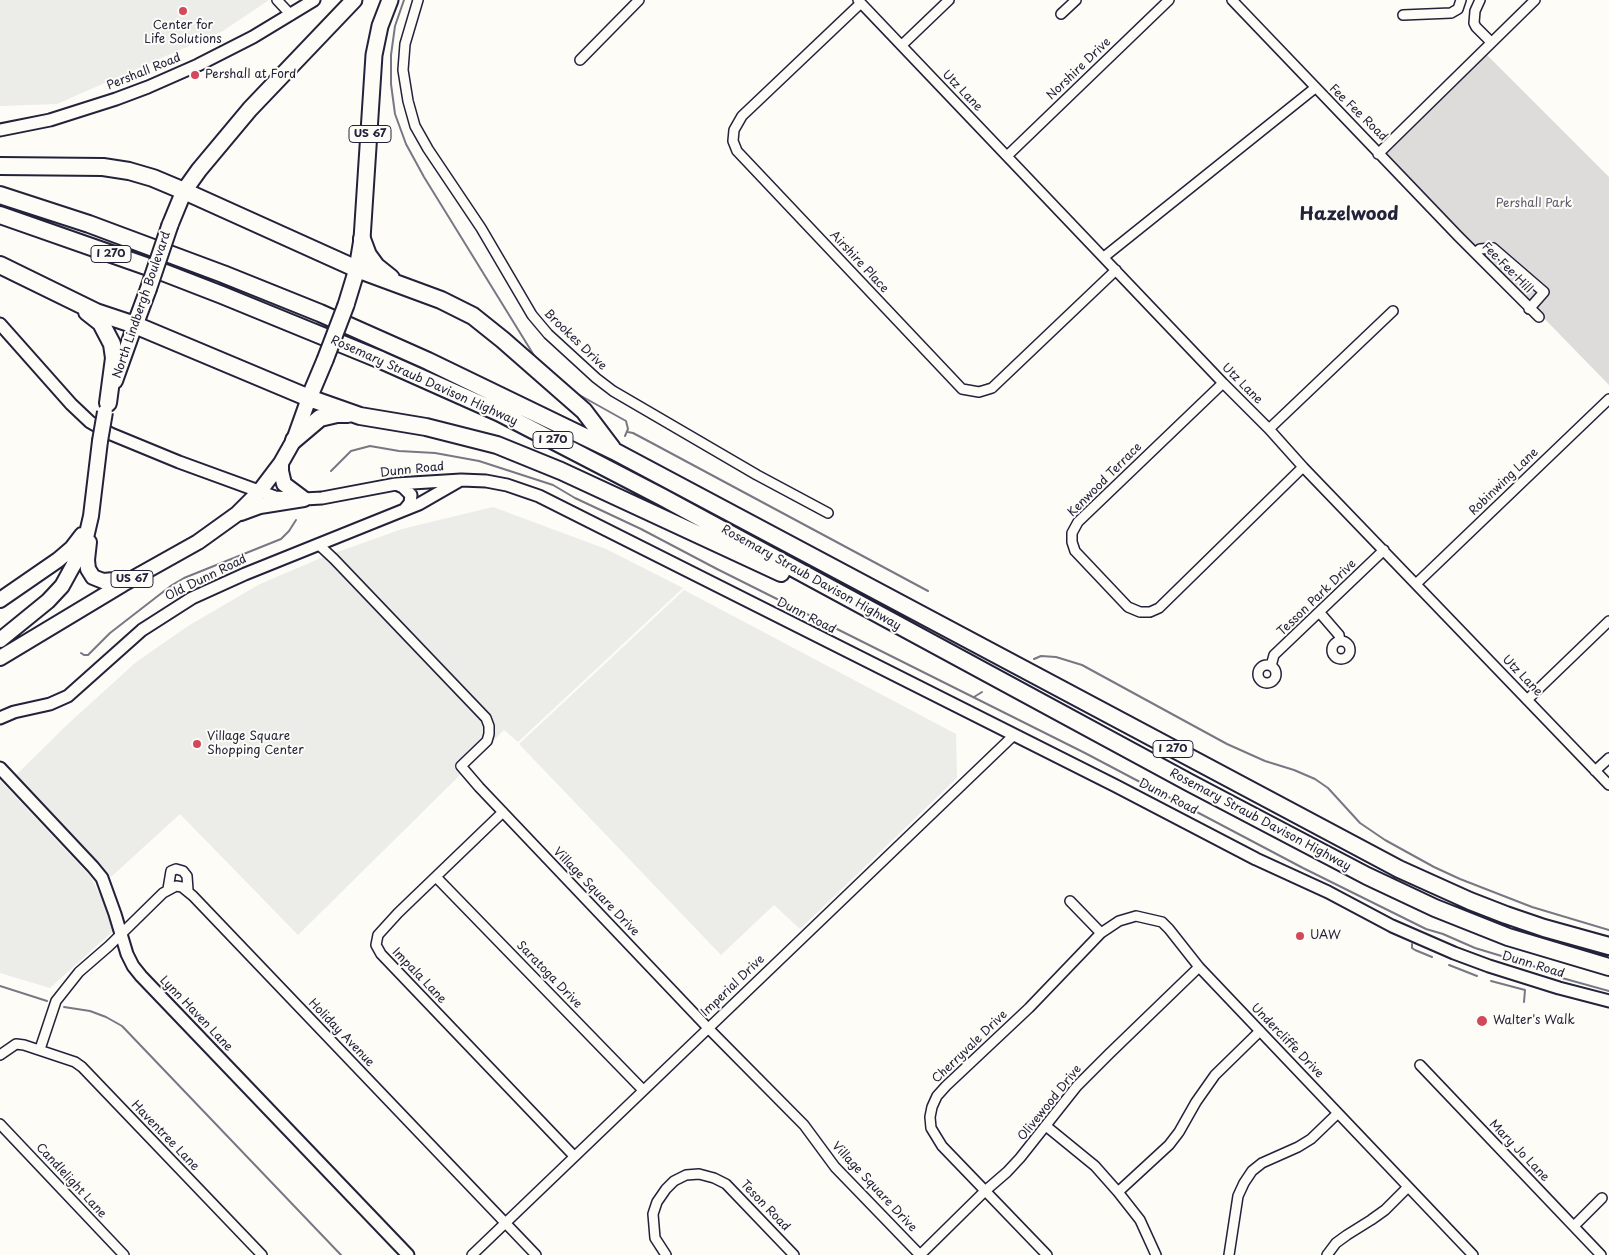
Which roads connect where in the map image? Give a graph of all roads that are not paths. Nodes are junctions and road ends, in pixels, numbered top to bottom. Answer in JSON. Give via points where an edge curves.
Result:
{"nodes":[{"id":1,"x":277,"y":0,"type":"edge"},
{"id":2,"x":314,"y":0,"type":"edge"},
{"id":3,"x":354,"y":0,"type":"edge"},
{"id":4,"x":390,"y":0,"type":"edge"},
{"id":5,"x":418,"y":0,"type":"edge"},
{"id":6,"x":639,"y":0,"type":"edge"},
{"id":7,"x":949,"y":0,"type":"edge"},
{"id":8,"x":1076,"y":0,"type":"edge"},
{"id":9,"x":1169,"y":0,"type":"edge"},
{"id":10,"x":1232,"y":0,"type":"edge"},
{"id":11,"x":1461,"y":0,"type":"edge"},
{"id":12,"x":1480,"y":0,"type":"edge"},
{"id":13,"x":1535,"y":0,"type":"edge"},
{"id":14,"x":859,"y":2,"type":"edge"},
{"id":15,"x":1061,"y":14,"type":"dead end"},
{"id":16,"x":291,"y":15,"type":"junction"},
{"id":17,"x":1403,"y":15,"type":"dead end"},
{"id":18,"x":1491,"y":42,"type":"junction"},
{"id":19,"x":902,"y":46,"type":"junction"},
{"id":20,"x":580,"y":60,"type":"dead end"},
{"id":21,"x":1314,"y":88,"type":"junction"},
{"id":22,"x":0,"y":130,"type":"edge"},
{"id":23,"x":1378,"y":154,"type":"junction"},
{"id":24,"x":1007,"y":156,"type":"junction"},
{"id":25,"x":0,"y":166,"type":"edge"},
{"id":26,"x":184,"y":191,"type":"junction"},
{"id":27,"x":0,"y":195,"type":"edge"},
{"id":28,"x":0,"y":215,"type":"edge"},
{"id":29,"x":362,"y":239,"type":"junction"},
{"id":30,"x":1474,"y":253,"type":"junction"},
{"id":31,"x":1104,"y":257,"type":"junction"},
{"id":32,"x":0,"y":266,"type":"edge"},
{"id":33,"x":357,"y":269,"type":"junction"},
{"id":34,"x":1116,"y":270,"type":"junction"},
{"id":35,"x":410,"y":289,"type":"junction"},
{"id":36,"x":49,"y":290,"type":"junction"},
{"id":37,"x":1529,"y":309,"type":"junction"},
{"id":38,"x":1393,"y":311,"type":"dead end"},
{"id":39,"x":1539,"y":317,"type":"dead end"},
{"id":40,"x":0,"y":324,"type":"edge"},
{"id":41,"x":135,"y":325,"type":"junction"},
{"id":42,"x":1223,"y":383,"type":"junction"},
{"id":43,"x":309,"y":398,"type":"junction"},
{"id":44,"x":1609,"y":399,"type":"edge"},
{"id":45,"x":107,"y":407,"type":"junction"},
{"id":46,"x":336,"y":408,"type":"junction"},
{"id":47,"x":355,"y":414,"type":"junction"},
{"id":48,"x":1269,"y":429,"type":"junction"},
{"id":49,"x":294,"y":440,"type":"junction"},
{"id":50,"x":614,"y":451,"type":"junction"},
{"id":51,"x":281,"y":462,"type":"junction"},
{"id":52,"x":1304,"y":467,"type":"junction"},
{"id":53,"x":461,"y":480,"type":"junction"},
{"id":54,"x":429,"y":481,"type":"junction"},
{"id":55,"x":396,"y":484,"type":"junction"},
{"id":56,"x":259,"y":492,"type":"junction"},
{"id":57,"x":304,"y":499,"type":"junction"},
{"id":58,"x":419,"y":504,"type":"junction"},
{"id":59,"x":405,"y":509,"type":"junction"},
{"id":60,"x":828,"y":513,"type":"dead end"},
{"id":61,"x":237,"y":514,"type":"junction"},
{"id":62,"x":91,"y":516,"type":"junction"},
{"id":63,"x":318,"y":544,"type":"junction"},
{"id":64,"x":1384,"y":550,"type":"junction"},
{"id":65,"x":136,"y":577,"type":"junction"},
{"id":66,"x":1417,"y":583,"type":"junction"},
{"id":67,"x":0,"y":600,"type":"edge"},
{"id":68,"x":871,"y":611,"type":"junction"},
{"id":69,"x":1320,"y":613,"type":"junction"},
{"id":70,"x":1609,"y":622,"type":"edge"},
{"id":71,"x":0,"y":640,"type":"edge"},
{"id":72,"x":1340,"y":641,"type":"dead end"},
{"id":73,"x":0,"y":658,"type":"edge"},
{"id":74,"x":1271,"y":666,"type":"dead end"},
{"id":75,"x":1527,"y":700,"type":"junction"},
{"id":76,"x":0,"y":718,"type":"edge"},
{"id":77,"x":1013,"y":736,"type":"junction"},
{"id":78,"x":1609,"y":758,"type":"edge"},
{"id":79,"x":0,"y":768,"type":"edge"},
{"id":80,"x":1596,"y":771,"type":"junction"},
{"id":81,"x":1609,"y":785,"type":"edge"},
{"id":82,"x":503,"y":812,"type":"junction"},
{"id":83,"x":436,"y":877,"type":"junction"},
{"id":84,"x":168,"y":889,"type":"junction"},
{"id":85,"x":188,"y":890,"type":"junction"},
{"id":86,"x":1070,"y":901,"type":"dead end"},
{"id":87,"x":1101,"y":933,"type":"junction"},
{"id":88,"x":121,"y":934,"type":"junction"},
{"id":89,"x":1609,"y":946,"type":"edge"},
{"id":90,"x":1199,"y":967,"type":"junction"},
{"id":91,"x":1609,"y":967,"type":"edge"},
{"id":92,"x":1609,"y":1001,"type":"edge"},
{"id":93,"x":708,"y":1028,"type":"junction"},
{"id":94,"x":1260,"y":1031,"type":"junction"},
{"id":95,"x":40,"y":1049,"type":"junction"},
{"id":96,"x":0,"y":1054,"type":"edge"},
{"id":97,"x":1420,"y":1065,"type":"dead end"},
{"id":98,"x":643,"y":1090,"type":"junction"},
{"id":99,"x":1338,"y":1113,"type":"junction"},
{"id":100,"x":0,"y":1124,"type":"edge"},
{"id":101,"x":1046,"y":1126,"type":"junction"},
{"id":102,"x":574,"y":1156,"type":"junction"},
{"id":103,"x":1408,"y":1187,"type":"junction"},
{"id":104,"x":985,"y":1191,"type":"junction"},
{"id":105,"x":1118,"y":1192,"type":"junction"},
{"id":106,"x":1602,"y":1198,"type":"dead end"},
{"id":107,"x":505,"y":1222,"type":"junction"},
{"id":108,"x":1574,"y":1226,"type":"junction"},
{"id":109,"x":124,"y":1255,"type":"edge"},
{"id":110,"x":262,"y":1255,"type":"edge"},
{"id":111,"x":408,"y":1255,"type":"edge"},
{"id":112,"x":472,"y":1255,"type":"edge"},
{"id":113,"x":536,"y":1255,"type":"edge"},
{"id":114,"x":666,"y":1255,"type":"edge"},
{"id":115,"x":794,"y":1255,"type":"edge"},
{"id":116,"x":920,"y":1255,"type":"edge"},
{"id":117,"x":1047,"y":1255,"type":"edge"},
{"id":118,"x":1156,"y":1255,"type":"edge"},
{"id":119,"x":1229,"y":1255,"type":"edge"},
{"id":120,"x":1327,"y":1255,"type":"edge"},
{"id":121,"x":1473,"y":1255,"type":"edge"},
{"id":122,"x":1601,"y":1255,"type":"edge"}],
"edges":[{"from":1,"to":16,"type":"street"},
{"from":2,"to":16,"type":"street","name":"Pershall Road"},
{"from":3,"to":26,"type":"highway","name":"North Lindbergh Boulevard","via":[[250,109]]},
{"from":4,"to":29,"type":"highway","number":"US 67","via":[[374,55]]},
{"from":5,"to":60,"type":"street","name":"Brookes Drive","via":[[405,44],[403,70],[415,126],[532,315],[548,334],[613,391]]},
{"from":6,"to":20,"type":"street"},
{"from":7,"to":19,"type":"street"},
{"from":8,"to":15,"type":"street"},
{"from":9,"to":24,"type":"street","name":"Norshire Drive"},
{"from":10,"to":21,"type":"street"},
{"from":11,"to":17,"type":"street","via":[[1458,9],[1450,13]]},
{"from":12,"to":18,"type":"street","via":[[1474,23]]},
{"from":13,"to":18,"type":"street","name":"Fee Fee Road"},
{"from":14,"to":19,"type":"street","name":"Utz Lane"},
{"from":14,"to":34,"type":"street","name":"Airshire Place","via":[[742,116],[734,130],[733,141],[737,151],[962,389],[978,392],[992,388]]},
{"from":16,"to":22,"type":"street","name":"Pershall Road","via":[[198,65],[140,90],[50,120]]},
{"from":18,"to":23,"type":"street","name":"Fee Fee Road"},
{"from":19,"to":24,"type":"street","name":"Utz Lane"},
{"from":21,"to":23,"type":"street","name":"Fee Fee Road"},
{"from":21,"to":31,"type":"street","name":"Fee Fee Road"},
{"from":23,"to":30,"type":"street","name":"Fee Fee Hill"},
{"from":24,"to":31,"type":"street","name":"Utz Lane"},
{"from":25,"to":26,"type":"highway","via":[[103,166],[153,178]]},
{"from":26,"to":33,"type":"highway"},
{"from":26,"to":41,"type":"highway","name":"North Lindbergh Boulevard","bridge":true},
{"from":27,"to":50,"type":"highway","name":"Rosemary Straub Davison Highway","number":"I 270","via":[[116,234],[311,310],[436,365]]},
{"from":28,"to":68,"type":"highway","name":"Rosemary Straub Davison Highway","number":"I 270","via":[[195,285],[448,389],[569,448]]},
{"from":29,"to":33,"type":"highway","number":"US 67"},
{"from":29,"to":35,"type":"highway","via":[[376,266]]},
{"from":30,"to":37,"type":"street","name":"Fee Fee Hill"},
{"from":30,"to":37,"type":"street","via":[[1493,248],[1544,292]]},
{"from":31,"to":34,"type":"street","name":"Utz Lane"},
{"from":32,"to":36,"type":"highway"},
{"from":33,"to":35,"type":"highway"},
{"from":33,"to":43,"type":"highway","number":"US 67","bridge":true,"via":[[346,306]]},
{"from":34,"to":42,"type":"street","name":"Utz Lane"},
{"from":35,"to":50,"type":"highway","via":[[473,316],[584,410]]},
{"from":36,"to":41,"type":"highway","via":[[96,312]]},
{"from":36,"to":45,"type":"highway","via":[[92,314],[107,333],[114,358]]},
{"from":37,"to":39,"type":"street","name":"Fee Fee Hill"},
{"from":38,"to":48,"type":"street"},
{"from":40,"to":56,"type":"street","name":"Dunn Road","via":[[70,404],[90,422],[110,434]]},
{"from":41,"to":43,"type":"highway"},
{"from":41,"to":45,"type":"main road","name":"North Lindbergh Boulevard"},
{"from":42,"to":48,"type":"street","name":"Utz Lane"},
{"from":42,"to":52,"type":"street","name":"Kenwood Terrace","via":[[1078,522],[1072,533],[1075,551],[1128,607],[1140,612],[1159,608]]},
{"from":43,"to":46,"type":"highway"},
{"from":43,"to":49,"type":"main road","number":"US 67"},
{"from":44,"to":66,"type":"street","name":"Robinwing Lane"},
{"from":45,"to":62,"type":"main road","name":"North Lindbergh Boulevard","bridge":true},
{"from":46,"to":47,"type":"highway"},
{"from":46,"to":49,"type":"highway","via":[[317,412]]},
{"from":47,"to":49,"type":"highway","via":[[320,418]]},
{"from":47,"to":68,"type":"highway","via":[[497,445],[562,471],[745,557]]},
{"from":48,"to":52,"type":"street","name":"Utz Lane"},
{"from":49,"to":51,"type":"main road","number":"US 67"},
{"from":50,"to":89,"type":"highway","name":"Rosemary Straub Davison Highway","number":"I 270","via":[[1399,869],[1506,915]]},
{"from":51,"to":56,"type":"main road","number":"US 67"},
{"from":51,"to":57,"type":"main road","via":[[284,484]]},
{"from":52,"to":64,"type":"street","name":"Utz Lane"},
{"from":53,"to":54,"type":"street","name":"Dunn Road"},
{"from":53,"to":58,"type":"street","name":"Old Dunn Road"},
{"from":53,"to":77,"type":"street","name":"Dunn Road","via":[[507,485],[553,503]]},
{"from":54,"to":55,"type":"street","name":"Dunn Road"},
{"from":54,"to":58,"type":"street","via":[[430,489]]},
{"from":55,"to":57,"type":"street","name":"Dunn Road"},
{"from":55,"to":59,"type":"street","via":[[411,495]]},
{"from":56,"to":57,"type":"street","name":"Dunn Road"},
{"from":56,"to":61,"type":"main road","number":"US 67"},
{"from":57,"to":61,"type":"main road","via":[[260,506]]},
{"from":58,"to":59,"type":"street","name":"Old Dunn Road"},
{"from":59,"to":63,"type":"street","name":"Old Dunn Road"},
{"from":61,"to":65,"type":"main road","number":"US 67","via":[[198,542]]},
{"from":62,"to":65,"type":"main road","via":[[87,560],[93,577],[103,582]]},
{"from":62,"to":67,"type":"main road","via":[[72,548]]},
{"from":62,"to":71,"type":"main road","name":"North Lindbergh Boulevard","via":[[85,542],[62,586]]},
{"from":63,"to":76,"type":"street","name":"Old Dunn Road","via":[[211,588],[175,607],[142,630],[68,696]]},
{"from":63,"to":82,"type":"street","name":"Village Square Drive","via":[[486,718],[489,734],[486,741],[461,766]]},
{"from":64,"to":66,"type":"street","name":"Utz Lane"},
{"from":64,"to":69,"type":"street","name":"Tesson Park Drive"},
{"from":65,"to":73,"type":"main road","number":"US 67"},
{"from":66,"to":75,"type":"street","name":"Utz Lane"},
{"from":68,"to":91,"type":"highway","name":"Rosemary Straub Davison Highway","number":"I 270","via":[[1400,892],[1508,937]]},
{"from":69,"to":72,"type":"street","via":[[1339,635]]},
{"from":69,"to":74,"type":"street","name":"Tesson Park Drive","via":[[1274,655]]},
{"from":70,"to":75,"type":"street"},
{"from":75,"to":80,"type":"street","name":"Utz Lane"},
{"from":77,"to":92,"type":"street","name":"Dunn Road","via":[[1392,926],[1524,978]]},
{"from":77,"to":93,"type":"street","name":"Imperial Drive"},
{"from":78,"to":80,"type":"street"},
{"from":79,"to":88,"type":"street","name":"Lynn Haven Lane","via":[[102,878]]},
{"from":80,"to":81,"type":"street","name":"Utz Lane"},
{"from":82,"to":83,"type":"street","name":"Impala Lane"},
{"from":82,"to":93,"type":"street","name":"Village Square Drive"},
{"from":83,"to":98,"type":"street","name":"Saratoga Drive"},
{"from":83,"to":102,"type":"street","name":"Impala Lane","via":[[378,935],[376,946]]},
{"from":84,"to":85,"type":"street","via":[[182,886]]},
{"from":84,"to":85,"type":"street","name":"Holiday Avenue","via":[[171,871],[176,870],[187,876]]},
{"from":84,"to":88,"type":"street"},
{"from":85,"to":107,"type":"street","name":"Holiday Avenue"},
{"from":86,"to":87,"type":"street"},
{"from":87,"to":90,"type":"street","name":"Undercliffe Drive","via":[[1128,917],[1155,919],[1169,929]]},
{"from":87,"to":104,"type":"street","name":"Cherryvale Drive","via":[[1029,1008],[946,1086],[932,1107],[931,1128],[935,1136]]},
{"from":88,"to":95,"type":"street","via":[[79,972],[56,1001]]},
{"from":88,"to":111,"type":"street","name":"Lynn Haven Lane","via":[[127,954],[140,976]]},
{"from":90,"to":94,"type":"street","name":"Undercliffe Drive"},
{"from":90,"to":101,"type":"street","name":"Olivewood Drive","via":[[1077,1086]]},
{"from":93,"to":98,"type":"street","name":"Imperial Drive"},
{"from":93,"to":116,"type":"street","name":"Village Square Drive","via":[[804,1125],[835,1167]]},
{"from":94,"to":99,"type":"street","name":"Undercliffe Drive"},
{"from":94,"to":105,"type":"street","via":[[1215,1075],[1169,1145]]},
{"from":95,"to":96,"type":"street","name":"Haventree Lane","via":[[16,1044]]},
{"from":95,"to":110,"type":"street","name":"Haventree Lane","via":[[82,1067]]},
{"from":97,"to":108,"type":"street","name":"Mary Jo Lane"},
{"from":98,"to":102,"type":"street","name":"Imperial Drive"},
{"from":99,"to":103,"type":"street","name":"Undercliffe Drive"},
{"from":99,"to":119,"type":"street","via":[[1311,1139],[1262,1163],[1252,1172],[1238,1196]]},
{"from":100,"to":109,"type":"street","name":"Candlelight Lane"},
{"from":101,"to":104,"type":"street","name":"Olivewood Drive","via":[[1007,1172]]},
{"from":101,"to":105,"type":"street","via":[[1095,1166]]},
{"from":102,"to":107,"type":"street","name":"Imperial Drive"},
{"from":103,"to":120,"type":"street","via":[[1385,1210],[1346,1234]]},
{"from":103,"to":121,"type":"street","name":"Undercliffe Drive"},
{"from":104,"to":116,"type":"street","name":"Olivewood Drive"},
{"from":104,"to":117,"type":"street","name":"Cherryvale Drive"},
{"from":105,"to":118,"type":"street","via":[[1140,1220]]},
{"from":106,"to":108,"type":"street"},
{"from":107,"to":112,"type":"street","name":"Imperial Drive"},
{"from":107,"to":113,"type":"street","name":"Holiday Avenue"},
{"from":108,"to":122,"type":"street","name":"Mary Jo Lane"},
{"from":114,"to":115,"type":"street","name":"Teson Road","via":[[655,1238],[653,1214],[657,1202],[674,1181],[686,1175],[699,1174],[726,1184]]}]}
